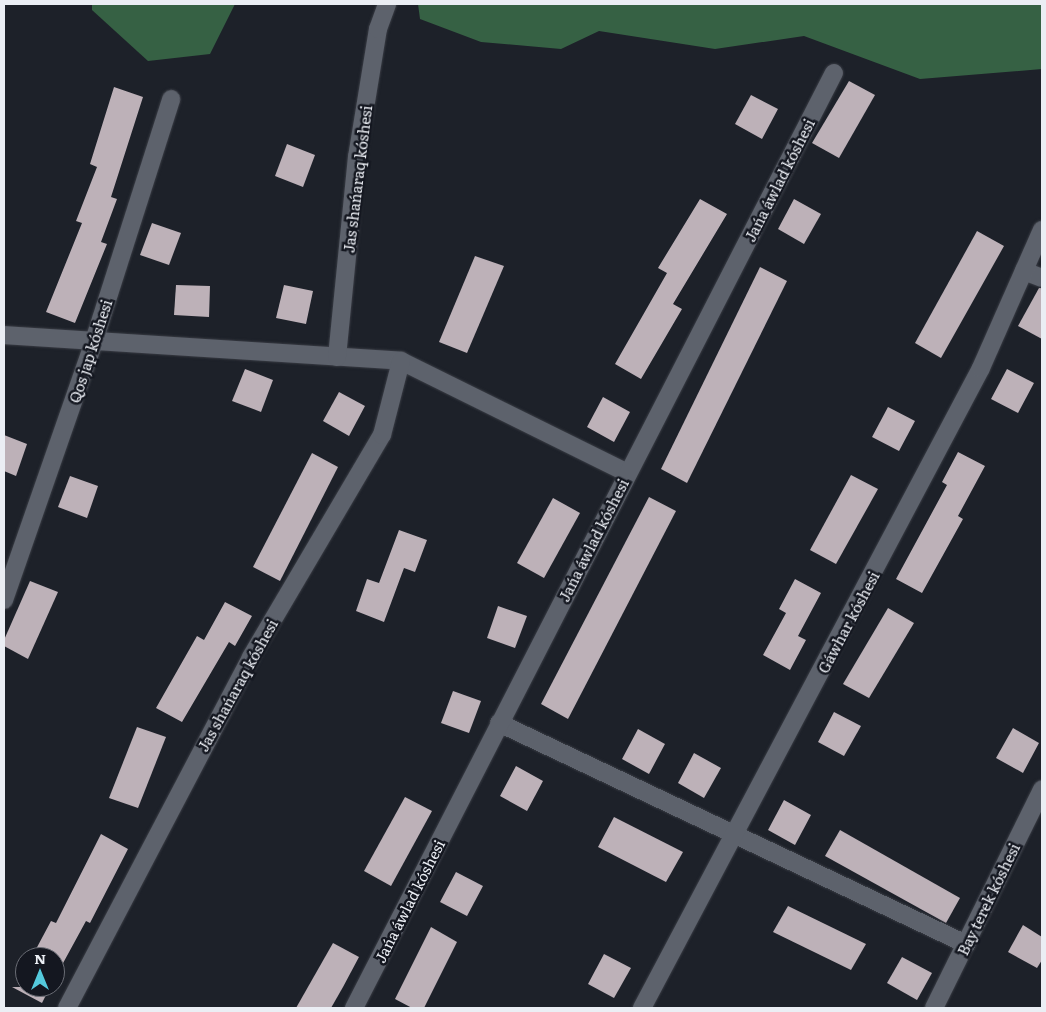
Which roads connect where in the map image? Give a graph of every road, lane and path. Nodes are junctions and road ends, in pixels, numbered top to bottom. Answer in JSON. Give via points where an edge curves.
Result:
{"nodes":[{"id":1,"x":387,"y":4,"type":"edge"},
{"id":2,"x":834,"y":73,"type":"dead end"},
{"id":3,"x":171,"y":99,"type":"dead end"},
{"id":4,"x":1042,"y":230,"type":"edge"},
{"id":5,"x":1024,"y":271,"type":"junction"},
{"id":6,"x":1042,"y":278,"type":"edge"},
{"id":7,"x":4,"y":335,"type":"edge"},
{"id":8,"x":94,"y":341,"type":"junction"},
{"id":9,"x":337,"y":357,"type":"junction"},
{"id":10,"x":401,"y":361,"type":"junction"},
{"id":11,"x":628,"y":473,"type":"junction"},
{"id":12,"x":4,"y":600,"type":"edge"},
{"id":13,"x":499,"y":723,"type":"junction"},
{"id":14,"x":1042,"y":789,"type":"edge"},
{"id":15,"x":738,"y":833,"type":"junction"},
{"id":16,"x":966,"y":944,"type":"junction"},
{"id":17,"x":67,"y":1008,"type":"edge"},
{"id":18,"x":354,"y":1008,"type":"edge"},
{"id":19,"x":642,"y":1008,"type":"edge"},
{"id":20,"x":934,"y":1008,"type":"edge"}],
"edges":[{"from":1,"to":9,"type":"street","name":"Jas shańaraq kóshesi","via":[[378,29],[357,157]]},
{"from":2,"to":11,"type":"street","name":"Jańa áwlad kóshesi"},
{"from":3,"to":8,"type":"street","name":"Qos jap kóshesi"},
{"from":4,"to":5,"type":"street","name":"Gáwhar kóshesi"},
{"from":5,"to":6,"type":"street"},
{"from":5,"to":15,"type":"street","name":"Gáwhar kóshesi","via":[[981,368]]},
{"from":7,"to":8,"type":"street"},
{"from":8,"to":9,"type":"street"},
{"from":8,"to":12,"type":"street","name":"Qos jap kóshesi"},
{"from":9,"to":10,"type":"street"},
{"from":10,"to":11,"type":"street"},
{"from":10,"to":17,"type":"street","name":"Jas shańaraq kóshesi","via":[[382,436],[251,657]]},
{"from":11,"to":13,"type":"street","name":"Jańa áwlad kóshesi"},
{"from":13,"to":15,"type":"street"},
{"from":13,"to":18,"type":"street","name":"Jańa áwlad kóshesi"},
{"from":14,"to":16,"type":"street","name":"Bay terek kóshesi"},
{"from":15,"to":16,"type":"street"},
{"from":15,"to":19,"type":"street","name":"Gáwhar kóshesi"},
{"from":16,"to":20,"type":"street","name":"Bay terek kóshesi"}]}
